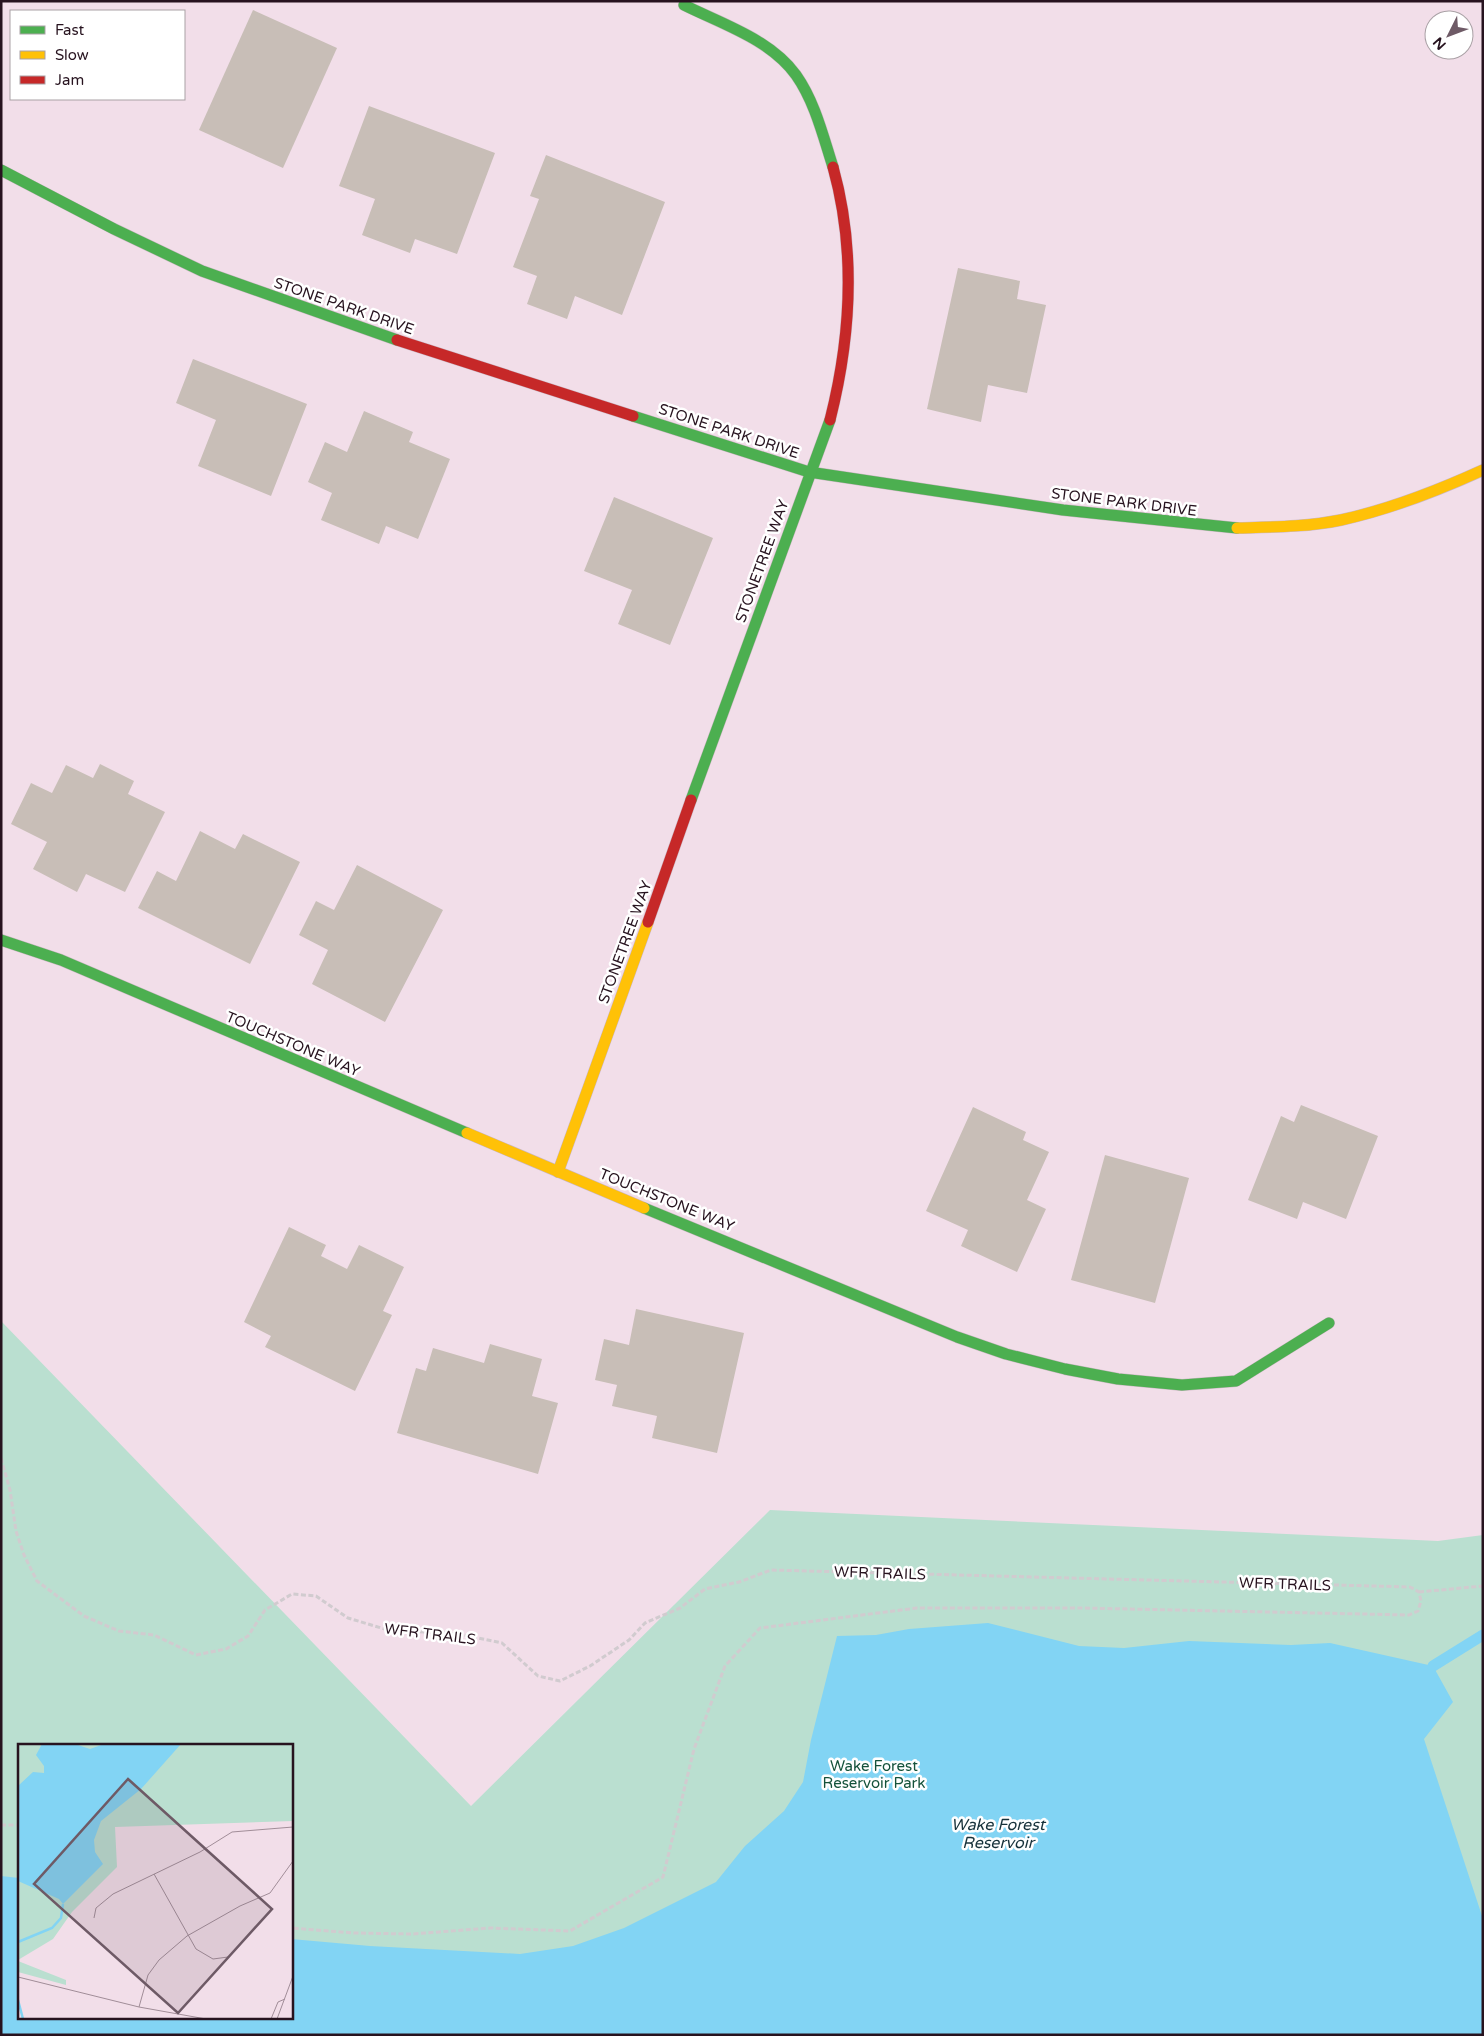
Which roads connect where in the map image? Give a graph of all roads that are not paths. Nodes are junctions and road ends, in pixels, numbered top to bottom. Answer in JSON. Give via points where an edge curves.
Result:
{"nodes":[{"id":1,"x":684,"y":5,"type":"dead end"},
{"id":2,"x":1,"y":170,"type":"edge"},
{"id":3,"x":1483,"y":470,"type":"edge"},
{"id":4,"x":809,"y":472,"type":"junction"},
{"id":5,"x":1,"y":940,"type":"edge"},
{"id":6,"x":558,"y":1172,"type":"junction"},
{"id":7,"x":1329,"y":1323,"type":"dead end"}],
"edges":[{"from":1,"to":4,"type":"street","name":"STONETREE WAY","via":[[769,48],[791,69],[812,105],[841,195],[849,255],[850,310],[843,361],[826,431]]},
{"from":2,"to":4,"type":"street","name":"STONE PARK DRIVE","via":[[114,230],[211,274],[365,330]]},
{"from":3,"to":4,"type":"street","name":"STONE PARK DRIVE","via":[[1398,505],[1340,520],[1236,528],[1063,510]]},
{"from":4,"to":6,"type":"street","name":"STONETREE WAY"},
{"from":5,"to":6,"type":"street","name":"TOUCHSTONE WAY","via":[[61,960]]},
{"from":6,"to":7,"type":"street","name":"TOUCHSTONE WAY","via":[[957,1336],[1006,1354],[1065,1369],[1118,1379],[1182,1385],[1236,1381]]}]}
